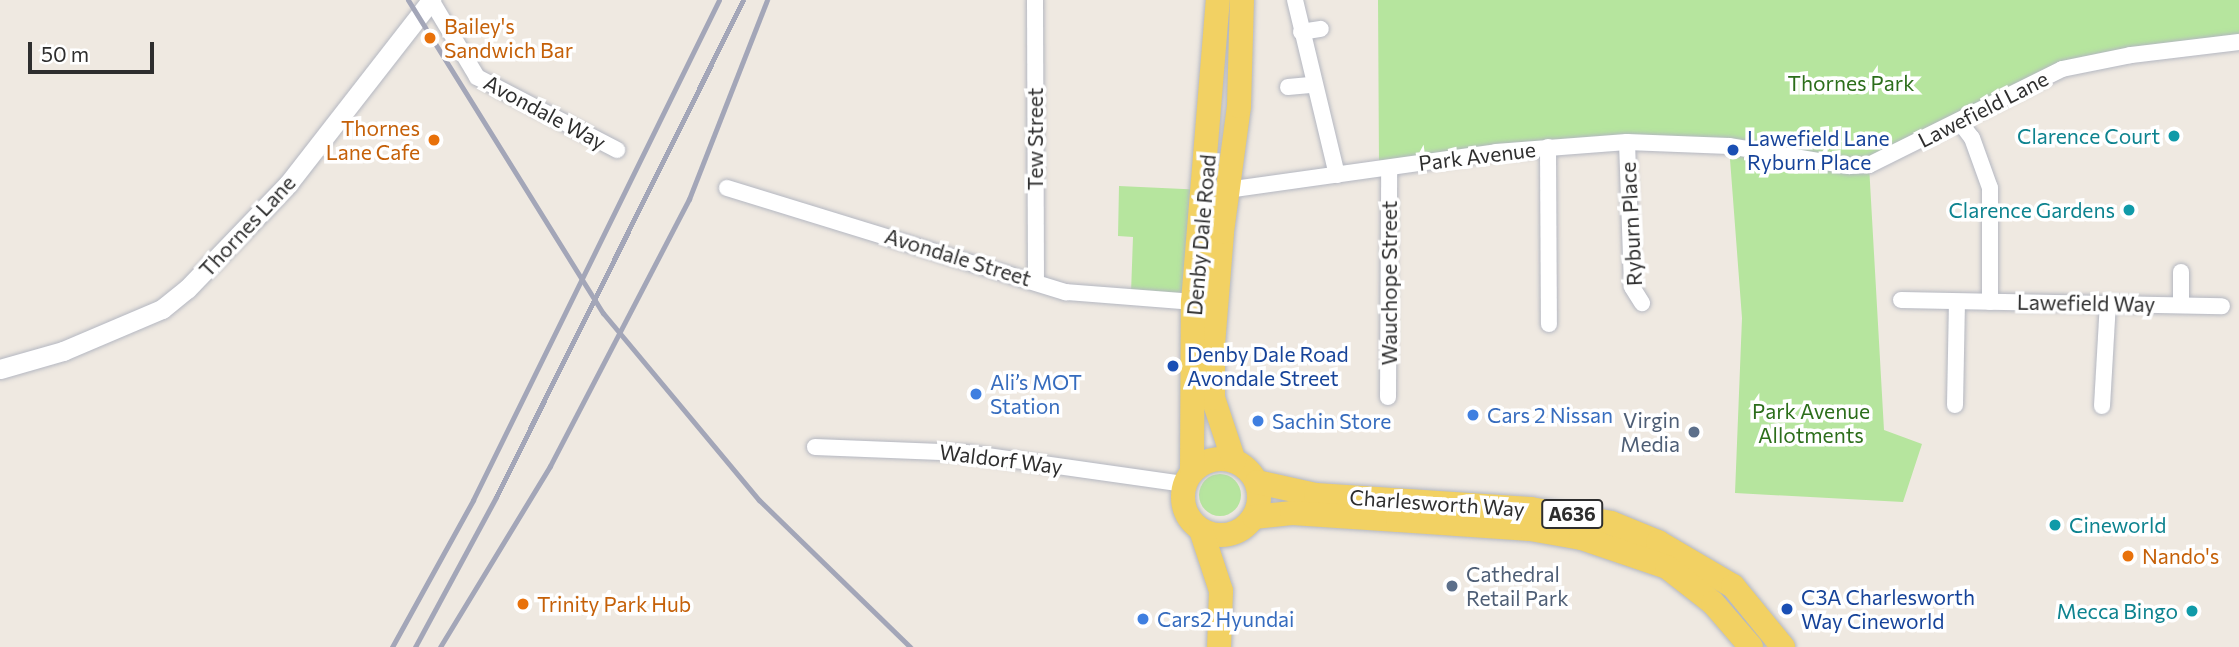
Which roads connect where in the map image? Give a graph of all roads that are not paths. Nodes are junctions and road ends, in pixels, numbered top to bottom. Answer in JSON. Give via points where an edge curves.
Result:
{"nodes":[{"id":1,"x":431,"y":0,"type":"edge"},
{"id":2,"x":1035,"y":0,"type":"edge"},
{"id":3,"x":1218,"y":0,"type":"edge"},
{"id":4,"x":1242,"y":0,"type":"edge"},
{"id":5,"x":1295,"y":0,"type":"edge"},
{"id":6,"x":1321,"y":29,"type":"dead end"},
{"id":7,"x":1301,"y":32,"type":"junction"},
{"id":8,"x":2239,"y":42,"type":"edge"},
{"id":9,"x":1313,"y":85,"type":"junction"},
{"id":10,"x":1288,"y":87,"type":"dead end"},
{"id":11,"x":1959,"y":121,"type":"junction"},
{"id":12,"x":1627,"y":142,"type":"junction"},
{"id":13,"x":1729,"y":146,"type":"joint"},
{"id":14,"x":1548,"y":147,"type":"junction"},
{"id":15,"x":617,"y":150,"type":"dead end"},
{"id":16,"x":1389,"y":168,"type":"junction"},
{"id":17,"x":1337,"y":175,"type":"junction"},
{"id":18,"x":727,"y":188,"type":"dead end"},
{"id":19,"x":1227,"y":190,"type":"junction"},
{"id":20,"x":2181,"y":272,"type":"dead end"},
{"id":21,"x":1036,"y":279,"type":"junction"},
{"id":22,"x":1901,"y":300,"type":"dead end"},
{"id":23,"x":1194,"y":302,"type":"junction"},
{"id":24,"x":1957,"y":302,"type":"junction"},
{"id":25,"x":1990,"y":302,"type":"junction"},
{"id":26,"x":1642,"y":303,"type":"dead end"},
{"id":27,"x":2108,"y":303,"type":"junction"},
{"id":28,"x":2181,"y":305,"type":"junction"},
{"id":29,"x":2222,"y":306,"type":"dead end"},
{"id":30,"x":1549,"y":324,"type":"dead end"},
{"id":31,"x":0,"y":369,"type":"edge"},
{"id":32,"x":1388,"y":397,"type":"dead end"},
{"id":33,"x":1955,"y":405,"type":"dead end"},
{"id":34,"x":2102,"y":406,"type":"dead end"},
{"id":35,"x":815,"y":447,"type":"dead end"},
{"id":36,"x":1234,"y":461,"type":"junction"},
{"id":37,"x":1188,"y":477,"type":"junction"},
{"id":38,"x":1257,"y":482,"type":"junction"},
{"id":39,"x":1248,"y":523,"type":"junction"},
{"id":40,"x":1201,"y":530,"type":"junction"},
{"id":41,"x":1221,"y":591,"type":"junction"},
{"id":42,"x":1219,"y":647,"type":"edge"},
{"id":43,"x":1751,"y":647,"type":"edge"},
{"id":44,"x":1783,"y":647,"type":"edge"}],
"edges":[{"from":1,"to":15,"type":"street","name":"Avondale Way","via":[[477,77]]},
{"from":1,"to":31,"type":"street","name":"Thornes Lane","via":[[288,184],[187,289],[162,309],[63,351]]},
{"from":2,"to":21,"type":"street","name":"Tew Street"},
{"from":3,"to":23,"type":"main road","name":"Denby Dale Road"},
{"from":4,"to":19,"type":"main road","name":"Denby Dale Road","number":"A636","via":[[1239,106]]},
{"from":5,"to":7,"type":"street"},
{"from":6,"to":7,"type":"street"},
{"from":7,"to":9,"type":"street"},
{"from":8,"to":11,"type":"street","name":"Lawefield Lane","via":[[2062,69]]},
{"from":9,"to":10,"type":"street"},
{"from":9,"to":17,"type":"street"},
{"from":11,"to":13,"type":"street","name":"Lawefield Lane","via":[[1869,165],[1849,166]]},
{"from":11,"to":25,"type":"street","name":"Lawefield Way","via":[[1972,138],[1990,188]]},
{"from":12,"to":13,"type":"street","name":"Park Avenue"},
{"from":12,"to":14,"type":"street","name":"Park Avenue"},
{"from":12,"to":26,"type":"street","name":"Ryburn Place","via":[[1632,287]]},
{"from":14,"to":16,"type":"street","name":"Park Avenue"},
{"from":14,"to":30,"type":"street"},
{"from":16,"to":17,"type":"street","name":"Park Avenue"},
{"from":16,"to":32,"type":"street","name":"Wauchope Street"},
{"from":17,"to":19,"type":"street","name":"Park Avenue"},
{"from":18,"to":21,"type":"street","name":"Avondale Street"},
{"from":19,"to":36,"type":"main road","name":"Denby Dale Road","number":"A636","via":[[1213,345],[1213,398]]},
{"from":20,"to":28,"type":"street","name":"Lawefield Way"},
{"from":21,"to":23,"type":"street","name":"Avondale Street","via":[[1094,297]]},
{"from":22,"to":24,"type":"street","name":"Lawefield Way"},
{"from":23,"to":37,"type":"main road","name":"Denby Dale Road"},
{"from":24,"to":25,"type":"street","name":"Lawefield Way"},
{"from":24,"to":33,"type":"street"},
{"from":25,"to":27,"type":"street","name":"Lawefield Way"},
{"from":27,"to":28,"type":"street","name":"Lawefield Way"},
{"from":27,"to":34,"type":"street"},
{"from":28,"to":29,"type":"street","name":"Lawefield Way"},
{"from":35,"to":37,"type":"street","name":"Waldorf Way","via":[[966,453]]},
{"from":36,"to":37,"type":"main road","via":[[1213,459]]},
{"from":36,"to":38,"type":"main road","number":"A636","via":[[1247,468]]},
{"from":37,"to":40,"type":"main road","via":[[1185,510]]},
{"from":38,"to":39,"type":"main road","via":[[1259,506]]},
{"from":38,"to":44,"type":"main road","name":"Charlesworth Way","number":"A636","via":[[1316,495],[1531,509],[1611,523],[1658,542],[1733,586]]},
{"from":39,"to":40,"type":"main road","number":"A636","via":[[1222,536]]},
{"from":39,"to":41,"type":"main road"},
{"from":39,"to":43,"type":"main road","name":"Charlesworth Way","number":"A636","via":[[1292,513],[1530,529],[1581,538],[1667,567],[1713,603]]},
{"from":40,"to":41,"type":"main road"},
{"from":41,"to":42,"type":"main road"}]}
